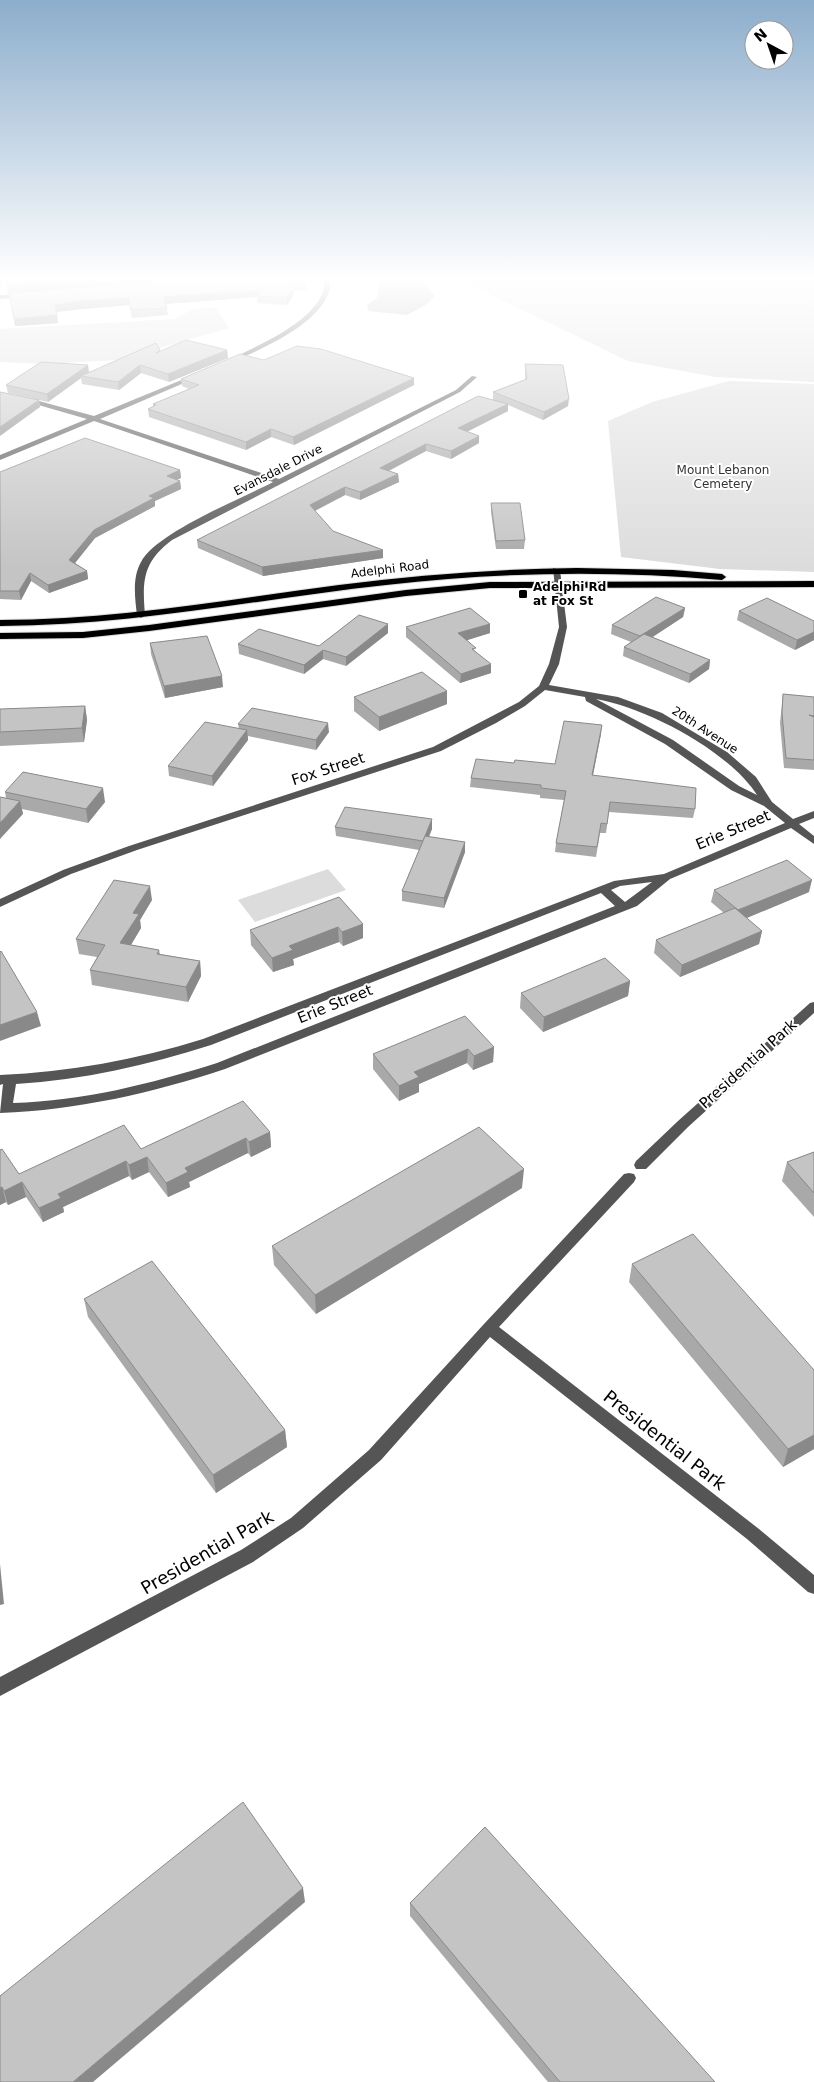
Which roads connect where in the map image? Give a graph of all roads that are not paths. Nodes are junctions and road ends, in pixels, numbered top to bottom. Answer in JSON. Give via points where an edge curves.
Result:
{"nodes":[{"id":1,"x":200,"y":374,"type":"edge"},
{"id":2,"x":474,"y":377,"type":"dead end"},
{"id":3,"x":0,"y":396,"type":"edge"},
{"id":4,"x":94,"y":419,"type":"junction"},
{"id":5,"x":0,"y":458,"type":"edge"},
{"id":6,"x":281,"y":482,"type":"junction"},
{"id":7,"x":556,"y":570,"type":"junction"},
{"id":8,"x":558,"y":584,"type":"junction"},
{"id":9,"x":785,"y":584,"type":"junction"},
{"id":10,"x":814,"y":584,"type":"edge"},
{"id":11,"x":141,"y":615,"type":"junction"},
{"id":12,"x":0,"y":623,"type":"edge"},
{"id":13,"x":0,"y":636,"type":"edge"},
{"id":14,"x":543,"y":687,"type":"junction"},
{"id":15,"x":583,"y":695,"type":"junction"},
{"id":16,"x":659,"y":715,"type":"junction"},
{"id":17,"x":638,"y":725,"type":"junction"},
{"id":18,"x":737,"y":766,"type":"junction"},
{"id":19,"x":713,"y":772,"type":"junction"},
{"id":20,"x":768,"y":804,"type":"junction"},
{"id":21,"x":814,"y":814,"type":"edge"},
{"id":22,"x":790,"y":824,"type":"junction"},
{"id":23,"x":814,"y":841,"type":"edge"},
{"id":24,"x":666,"y":877,"type":"junction"},
{"id":25,"x":603,"y":889,"type":"junction"},
{"id":26,"x":0,"y":903,"type":"edge"},
{"id":27,"x":623,"y":907,"type":"junction"},
{"id":28,"x":814,"y":1006,"type":"edge"},
{"id":29,"x":5,"y":1080,"type":"edge"},
{"id":30,"x":3,"y":1108,"type":"edge"},
{"id":31,"x":641,"y":1165,"type":"dead end"},
{"id":32,"x":629,"y":1178,"type":"dead end"},
{"id":33,"x":489,"y":1328,"type":"junction"},
{"id":34,"x":814,"y":1586,"type":"edge"},
{"id":35,"x":0,"y":1687,"type":"edge"}],
"edges":[{"from":1,"to":4,"type":"street"},
{"from":2,"to":6,"type":"street","name":"Evansdale Drive","via":[[458,391]]},
{"from":3,"to":4,"type":"street","via":[[47,404]]},
{"from":4,"to":5,"type":"street"},
{"from":4,"to":6,"type":"street"},
{"from":6,"to":11,"type":"street","name":"Evansdale Drive","via":[[154,548],[139,577]]},
{"from":7,"to":8,"type":"street"},
{"from":7,"to":9,"type":"main road","name":"Adelphi Road","via":[[689,574]]},
{"from":7,"to":11,"type":"main road","name":"Adelphi Road","via":[[439,576]]},
{"from":8,"to":9,"type":"main road","name":"Adelphi Road"},
{"from":8,"to":13,"type":"main road","name":"Adelphi Road","via":[[490,585],[406,593],[83,635]]},
{"from":8,"to":14,"type":"street","via":[[564,627],[554,664]]},
{"from":9,"to":10,"type":"main road","name":"Adelphi Road"},
{"from":11,"to":12,"type":"main road","name":"Adelphi Road","via":[[83,621]]},
{"from":14,"to":15,"type":"street","name":"20th Avenue"},
{"from":14,"to":26,"type":"street","name":"Fox Street","via":[[493,721],[437,749],[133,848],[67,872]]},
{"from":15,"to":16,"type":"street","name":"20th Avenue","via":[[618,700]]},
{"from":15,"to":17,"type":"street","name":"20th Avenue"},
{"from":16,"to":17,"type":"street","name":"20th Avenue"},
{"from":16,"to":18,"type":"street","name":"20th Avenue"},
{"from":17,"to":19,"type":"street","name":"20th Avenue"},
{"from":18,"to":19,"type":"street","name":"20th Avenue"},
{"from":18,"to":20,"type":"street","name":"20th Avenue","via":[[752,779]]},
{"from":19,"to":20,"type":"street","name":"20th Avenue","via":[[735,788]]},
{"from":20,"to":22,"type":"street","name":"20th Avenue"},
{"from":21,"to":22,"type":"street","name":"Erie Street"},
{"from":22,"to":23,"type":"street"},
{"from":22,"to":24,"type":"street","name":"Erie Street"},
{"from":24,"to":25,"type":"street","name":"Erie Street","via":[[618,883]]},
{"from":24,"to":27,"type":"street","name":"Erie Street"},
{"from":25,"to":27,"type":"street"},
{"from":25,"to":29,"type":"street","name":"Erie Street","via":[[158,1058],[88,1072]]},
{"from":27,"to":30,"type":"street","name":"Erie Street","via":[[221,1066],[170,1083],[92,1100]]},
{"from":28,"to":31,"type":"street","name":"Presidential Park"},
{"from":29,"to":30,"type":"street"},
{"from":32,"to":33,"type":"street","name":"Presidential Park"},
{"from":33,"to":34,"type":"street","name":"Presidential Park","via":[[753,1534]]},
{"from":33,"to":35,"type":"street","name":"Presidential Park","via":[[375,1455],[297,1523],[247,1556]]}]}
